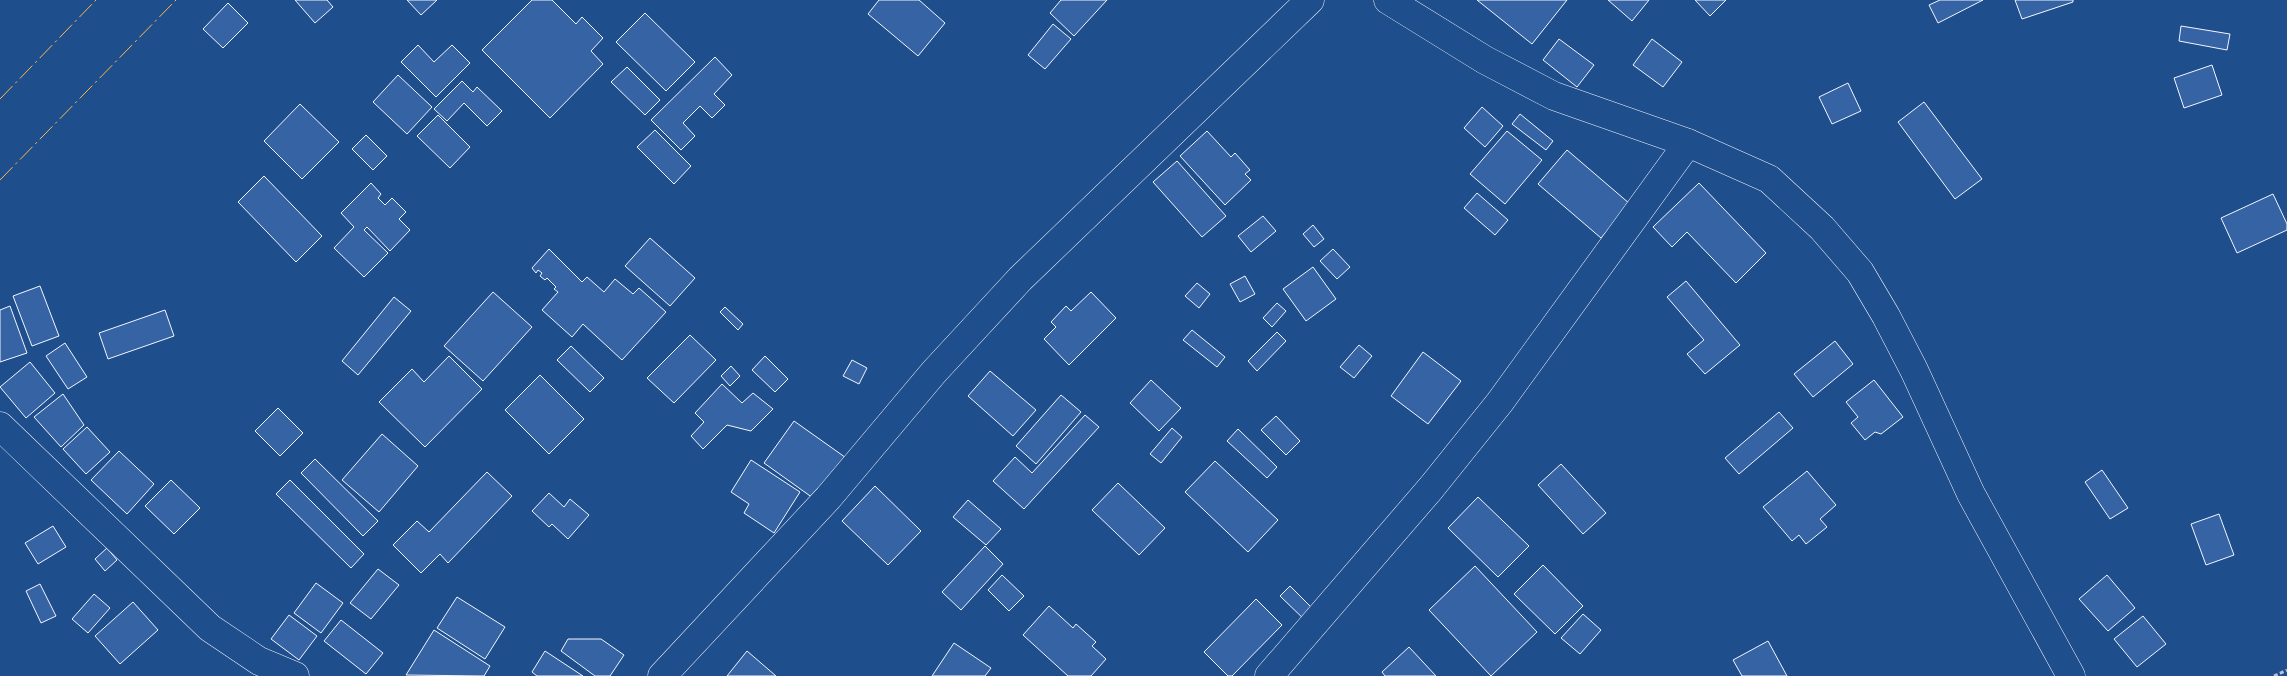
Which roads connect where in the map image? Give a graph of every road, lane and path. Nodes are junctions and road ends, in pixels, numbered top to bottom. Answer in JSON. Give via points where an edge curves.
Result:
{"nodes":[{"id":1,"x":1310,"y":0,"type":"edge"},
{"id":2,"x":1388,"y":0,"type":"edge"},
{"id":3,"x":1688,"y":143,"type":"junction"},
{"id":4,"x":0,"y":426,"type":"edge"},
{"id":5,"x":2287,"y":670,"type":"edge"},
{"id":6,"x":295,"y":676,"type":"edge"},
{"id":7,"x":662,"y":676,"type":"edge"},
{"id":8,"x":1269,"y":676,"type":"edge"},
{"id":9,"x":2071,"y":676,"type":"edge"},
{"id":10,"x":2274,"y":676,"type":"edge"}],
"edges":[{"from":1,"to":7,"type":"street","via":[[1020,279],[934,372],[828,498]]},
{"from":2,"to":3,"type":"street","via":[[1485,60],[1554,96]]},
{"from":3,"to":8,"type":"street","via":[[1500,402],[1431,488]]},
{"from":3,"to":9,"type":"street","via":[[1769,179],[1822,228],[1860,272],[1914,370],[1971,494]]},
{"from":4,"to":6,"type":"street","via":[[210,628],[258,661]]},
{"from":5,"to":10,"type":"path"}]}
